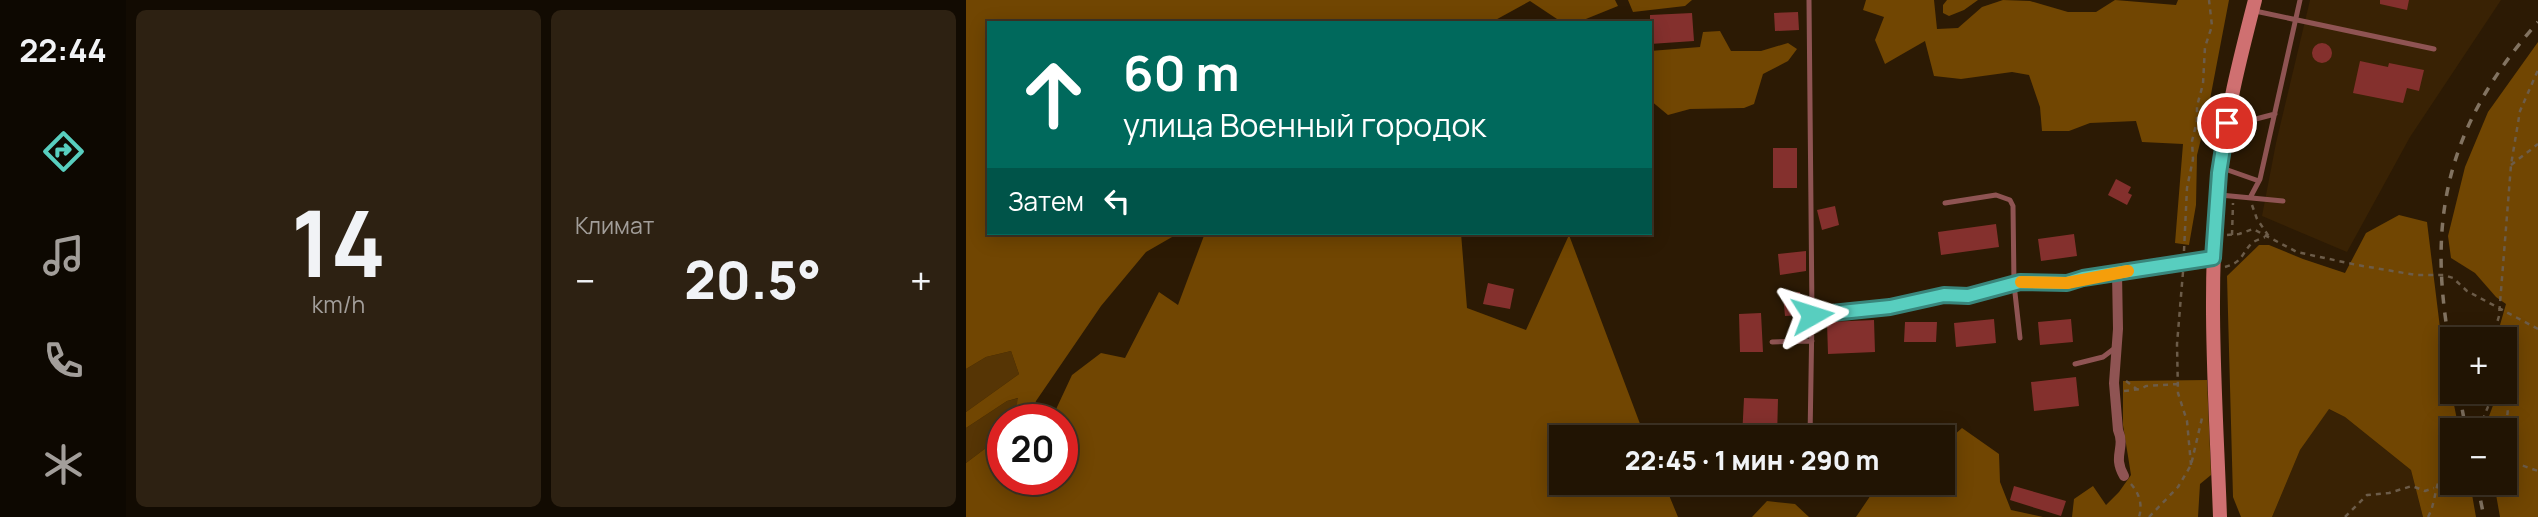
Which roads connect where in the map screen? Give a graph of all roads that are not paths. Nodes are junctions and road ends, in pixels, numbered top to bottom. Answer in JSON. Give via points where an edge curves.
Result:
{"nodes":[{"id":1,"x":1809,"y":0,"type":"edge"},
{"id":2,"x":2300,"y":0,"type":"edge"},
{"id":3,"x":2253,"y":5,"type":"edge"},
{"id":4,"x":2295,"y":19,"type":"junction"},
{"id":5,"x":2434,"y":49,"type":"dead end"},
{"id":6,"x":2275,"y":114,"type":"junction"},
{"id":7,"x":2226,"y":127,"type":"junction"},
{"id":8,"x":2220,"y":167,"type":"junction"},
{"id":9,"x":2259,"y":181,"type":"junction"},
{"id":10,"x":2217,"y":194,"type":"junction"},
{"id":11,"x":2251,"y":196,"type":"junction"},
{"id":12,"x":2283,"y":201,"type":"dead end"},
{"id":13,"x":1945,"y":203,"type":"dead end"},
{"id":14,"x":2216,"y":262,"type":"junction"},
{"id":15,"x":2117,"y":272,"type":"junction"},
{"id":16,"x":2014,"y":284,"type":"junction"},
{"id":17,"x":1924,"y":298,"type":"joint"},
{"id":18,"x":1812,"y":315,"type":"junction"},
{"id":19,"x":2020,"y":338,"type":"dead end"},
{"id":20,"x":1812,"y":341,"type":"junction"},
{"id":21,"x":1772,"y":342,"type":"dead end"},
{"id":22,"x":2117,"y":346,"type":"junction"},
{"id":23,"x":2075,"y":364,"type":"dead end"},
{"id":24,"x":1810,"y":425,"type":"edge"},
{"id":25,"x":2124,"y":476,"type":"road end"},
{"id":26,"x":2220,"y":517,"type":"edge"}],
"edges":[{"from":1,"to":18,"type":"lane"},
{"from":2,"to":4,"type":"lane"},
{"from":3,"to":4,"type":"lane"},
{"from":3,"to":7,"type":"main road"},
{"from":4,"to":5,"type":"lane"},
{"from":4,"to":6,"type":"lane"},
{"from":6,"to":7,"type":"lane"},
{"from":6,"to":9,"type":"lane"},
{"from":7,"to":8,"type":"main road"},
{"from":8,"to":9,"type":"lane"},
{"from":8,"to":10,"type":"main road"},
{"from":9,"to":11,"type":"lane"},
{"from":10,"to":11,"type":"lane"},
{"from":10,"to":14,"type":"main road"},
{"from":11,"to":12,"type":"lane"},
{"from":13,"to":16,"type":"lane","via":[[1996,195],[2010,200]]},
{"from":14,"to":15,"type":"street"},
{"from":14,"to":26,"type":"main road"},
{"from":15,"to":16,"type":"street","via":[[2067,283]]},
{"from":15,"to":22,"type":"street"},
{"from":16,"to":17,"type":"street","via":[[1968,296]]},
{"from":16,"to":19,"type":"lane"},
{"from":17,"to":18,"type":"lane","via":[[1890,307]]},
{"from":18,"to":20,"type":"lane"},
{"from":20,"to":21,"type":"lane"},
{"from":20,"to":24,"type":"lane"},
{"from":22,"to":23,"type":"lane","via":[[2103,357]]},
{"from":22,"to":25,"type":"street","via":[[2115,393],[2121,437],[2117,465]]}]}
